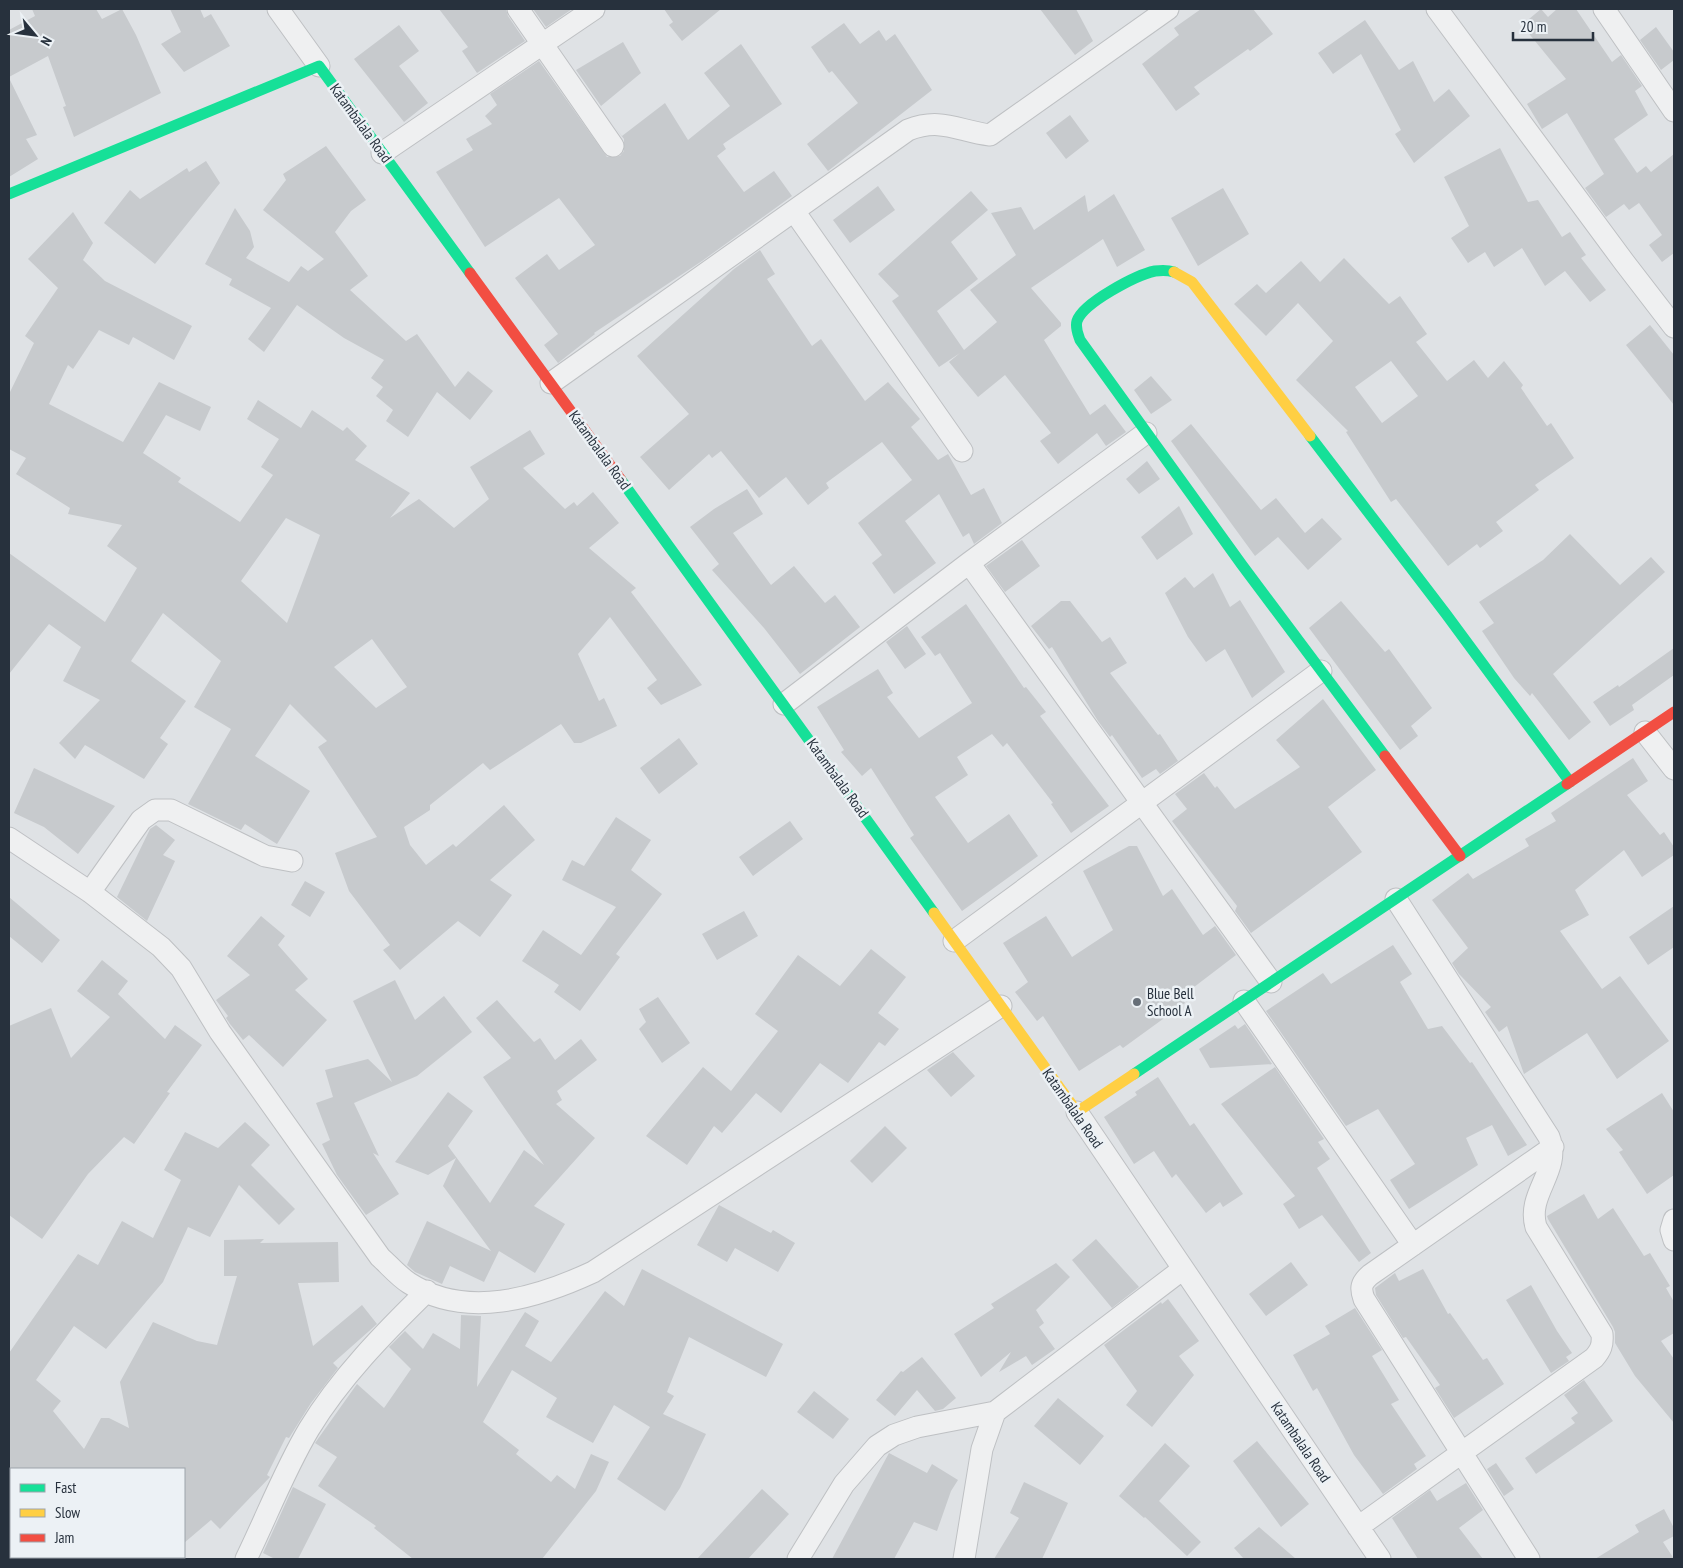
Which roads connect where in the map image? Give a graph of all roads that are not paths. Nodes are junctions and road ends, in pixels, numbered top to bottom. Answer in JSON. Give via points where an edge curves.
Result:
{"nodes":[{"id":1,"x":278,"y":9,"type":"edge"},
{"id":2,"x":518,"y":9,"type":"edge"},
{"id":3,"x":594,"y":9,"type":"edge"},
{"id":4,"x":1168,"y":9,"type":"edge"},
{"id":5,"x":1437,"y":9,"type":"edge"},
{"id":6,"x":1604,"y":9,"type":"edge"},
{"id":7,"x":544,"y":43,"type":"junction"},
{"id":8,"x":319,"y":66,"type":"junction"},
{"id":9,"x":1674,"y":112,"type":"edge"},
{"id":10,"x":613,"y":146,"type":"dead end"},
{"id":11,"x":382,"y":153,"type":"junction"},
{"id":12,"x":9,"y":194,"type":"edge"},
{"id":13,"x":794,"y":211,"type":"junction"},
{"id":14,"x":1674,"y":327,"type":"edge"},
{"id":15,"x":551,"y":383,"type":"junction"},
{"id":16,"x":1146,"y":433,"type":"junction"},
{"id":17,"x":962,"y":451,"type":"dead end"},
{"id":18,"x":970,"y":563,"type":"junction"},
{"id":19,"x":1321,"y":671,"type":"junction"},
{"id":20,"x":784,"y":704,"type":"junction"},
{"id":21,"x":1674,"y":712,"type":"edge"},
{"id":22,"x":1645,"y":732,"type":"junction"},
{"id":23,"x":1674,"y":769,"type":"edge"},
{"id":24,"x":1570,"y":782,"type":"junction"},
{"id":25,"x":1142,"y":803,"type":"junction"},
{"id":26,"x":9,"y":838,"type":"edge"},
{"id":27,"x":1460,"y":856,"type":"junction"},
{"id":28,"x":292,"y":860,"type":"dead end"},
{"id":29,"x":90,"y":892,"type":"junction"},
{"id":30,"x":1396,"y":899,"type":"junction"},
{"id":31,"x":954,"y":941,"type":"junction"},
{"id":32,"x":1271,"y":982,"type":"junction"},
{"id":33,"x":1244,"y":1001,"type":"junction"},
{"id":34,"x":1001,"y":1006,"type":"junction"},
{"id":35,"x":1077,"y":1112,"type":"junction"},
{"id":36,"x":1553,"y":1147,"type":"junction"},
{"id":37,"x":1674,"y":1220,"type":"edge"},
{"id":38,"x":1674,"y":1240,"type":"edge"},
{"id":39,"x":1413,"y":1245,"type":"junction"},
{"id":40,"x":1183,"y":1269,"type":"junction"},
{"id":41,"x":427,"y":1291,"type":"junction"},
{"id":42,"x":995,"y":1412,"type":"junction"},
{"id":43,"x":1462,"y":1454,"type":"junction"},
{"id":44,"x":1358,"y":1527,"type":"junction"},
{"id":45,"x":246,"y":1559,"type":"edge"},
{"id":46,"x":798,"y":1559,"type":"edge"},
{"id":47,"x":964,"y":1559,"type":"edge"},
{"id":48,"x":1380,"y":1559,"type":"edge"},
{"id":49,"x":1529,"y":1559,"type":"edge"}],
"edges":[{"from":1,"to":8,"type":"street","name":"Katambalala Road"},
{"from":2,"to":7,"type":"street"},
{"from":3,"to":7,"type":"street"},
{"from":4,"to":13,"type":"street","via":[[990,135],[939,123],[908,130]]},
{"from":5,"to":14,"type":"street"},
{"from":6,"to":9,"type":"street"},
{"from":7,"to":10,"type":"street"},
{"from":7,"to":11,"type":"street"},
{"from":8,"to":11,"type":"main road","name":"Katambalala Road"},
{"from":8,"to":12,"type":"main road"},
{"from":11,"to":15,"type":"main road","name":"Katambalala Road"},
{"from":13,"to":15,"type":"street"},
{"from":13,"to":17,"type":"street"},
{"from":15,"to":20,"type":"main road","name":"Katambalala Road"},
{"from":16,"to":18,"type":"street"},
{"from":16,"to":19,"type":"main road"},
{"from":16,"to":24,"type":"main road","via":[[1083,347],[1077,335],[1076,322],[1080,313],[1089,306],[1151,272],[1164,270],[1178,273],[1202,294]]},
{"from":18,"to":20,"type":"street"},
{"from":18,"to":25,"type":"street"},
{"from":19,"to":25,"type":"street"},
{"from":19,"to":27,"type":"main road"},
{"from":20,"to":31,"type":"main road","name":"Katambalala Road"},
{"from":21,"to":22,"type":"main road"},
{"from":22,"to":23,"type":"street"},
{"from":22,"to":24,"type":"main road"},
{"from":24,"to":27,"type":"main road"},
{"from":25,"to":31,"type":"street"},
{"from":25,"to":32,"type":"street"},
{"from":26,"to":29,"type":"street"},
{"from":27,"to":30,"type":"main road"},
{"from":28,"to":29,"type":"street","via":[[266,856],[171,810],[155,810],[141,820]]},
{"from":29,"to":41,"type":"street","via":[[161,947],[180,968],[220,1032],[380,1257],[409,1282]]},
{"from":30,"to":32,"type":"main road"},
{"from":30,"to":36,"type":"street"},
{"from":31,"to":34,"type":"main road","name":"Katambalala Road"},
{"from":32,"to":33,"type":"main road"},
{"from":33,"to":35,"type":"main road"},
{"from":33,"to":39,"type":"street"},
{"from":34,"to":35,"type":"main road","name":"Katambalala Road"},
{"from":34,"to":41,"type":"street","via":[[593,1272],[524,1298],[477,1302],[443,1299]]},
{"from":35,"to":40,"type":"street","name":"Katambalala Road"},
{"from":36,"to":39,"type":"street"},
{"from":36,"to":43,"type":"street","via":[[1554,1157],[1533,1206],[1533,1217],[1602,1334],[1601,1351]]},
{"from":37,"to":38,"type":"street","via":[[1671,1230]]},
{"from":39,"to":43,"type":"street","via":[[1366,1279],[1361,1291]]},
{"from":40,"to":42,"type":"street"},
{"from":40,"to":44,"type":"street","name":"Katambalala Road"},
{"from":41,"to":45,"type":"street","via":[[328,1400],[291,1463]]},
{"from":42,"to":46,"type":"street","via":[[917,1427],[894,1435],[877,1446],[844,1484]]},
{"from":42,"to":47,"type":"street","via":[[982,1449]]},
{"from":43,"to":44,"type":"street"},
{"from":43,"to":49,"type":"street"},
{"from":44,"to":48,"type":"street","name":"Katambalala Road"}]}
